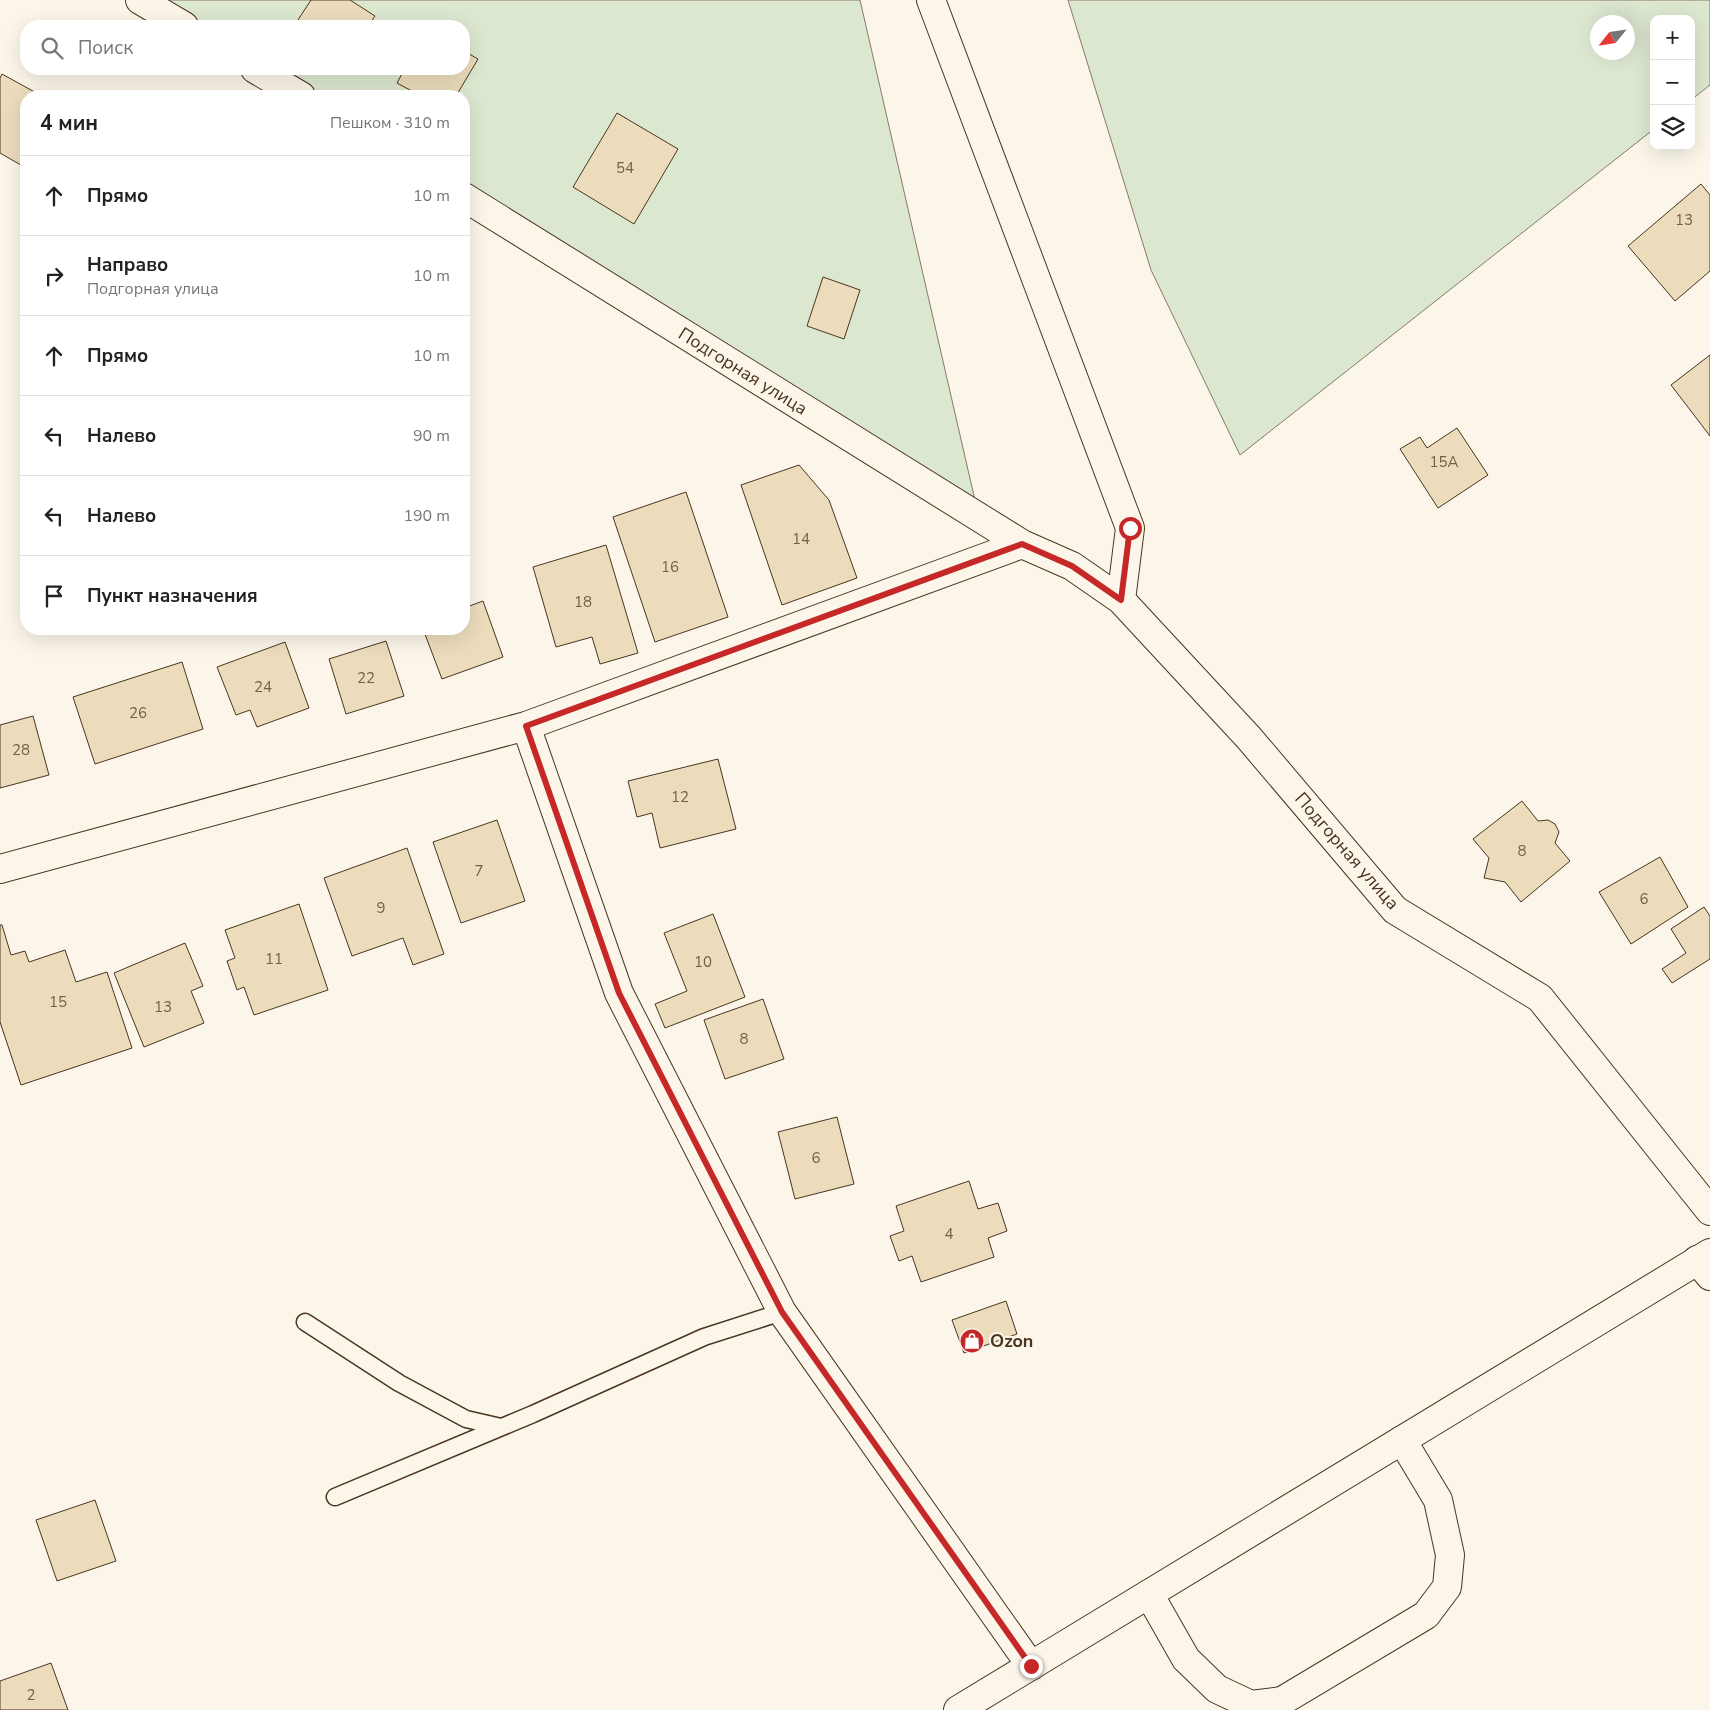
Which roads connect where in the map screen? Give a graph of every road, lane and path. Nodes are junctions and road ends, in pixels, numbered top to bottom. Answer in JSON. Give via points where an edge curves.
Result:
{"nodes":[{"id":1,"x":140,"y":0,"type":"edge"},
{"id":2,"x":931,"y":0,"type":"edge"},
{"id":3,"x":174,"y":20,"type":"edge"},
{"id":4,"x":265,"y":75,"type":"edge"},
{"id":5,"x":291,"y":90,"type":"edge"},
{"id":6,"x":470,"y":201,"type":"edge"},
{"id":7,"x":1022,"y":544,"type":"junction"},
{"id":8,"x":1121,"y":600,"type":"junction"},
{"id":9,"x":526,"y":726,"type":"junction"},
{"id":10,"x":0,"y":869,"type":"edge"},
{"id":11,"x":1710,"y":1211,"type":"edge"},
{"id":12,"x":1706,"y":1263,"type":"edge"},
{"id":13,"x":782,"y":1312,"type":"junction"},
{"id":14,"x":305,"y":1322,"type":"dead end"},
{"id":15,"x":501,"y":1427,"type":"junction"},
{"id":16,"x":1402,"y":1440,"type":"junction"},
{"id":17,"x":334,"y":1497,"type":"dead end"},
{"id":18,"x":1149,"y":1594,"type":"junction"},
{"id":19,"x":1031,"y":1666,"type":"junction"},
{"id":20,"x":958,"y":1710,"type":"edge"}],
"edges":[{"from":1,"to":3,"type":"street"},
{"from":2,"to":8,"type":"street","via":[[1130,528]]},
{"from":4,"to":5,"type":"street"},
{"from":6,"to":7,"type":"street","name":"Подгорная улица"},
{"from":7,"to":8,"type":"street","name":"Подгорная улица","via":[[1072,566]]},
{"from":7,"to":9,"type":"street"},
{"from":8,"to":11,"type":"street","name":"Подгорная улица","via":[[1249,738],[1395,910],[1540,998]]},
{"from":9,"to":10,"type":"street"},
{"from":9,"to":13,"type":"street","via":[[619,993]]},
{"from":12,"to":16,"type":"street"},
{"from":13,"to":15,"type":"lane","via":[[704,1336]]},
{"from":13,"to":19,"type":"street"},
{"from":14,"to":15,"type":"lane","via":[[399,1383],[466,1419]]},
{"from":15,"to":17,"type":"lane"},
{"from":16,"to":18,"type":"street"},
{"from":16,"to":18,"type":"street","via":[[1438,1500],[1450,1555],[1447,1587],[1426,1615],[1418,1620],[1282,1701],[1251,1705],[1216,1689],[1186,1659]]},
{"from":18,"to":19,"type":"street"},
{"from":19,"to":20,"type":"street"}]}
